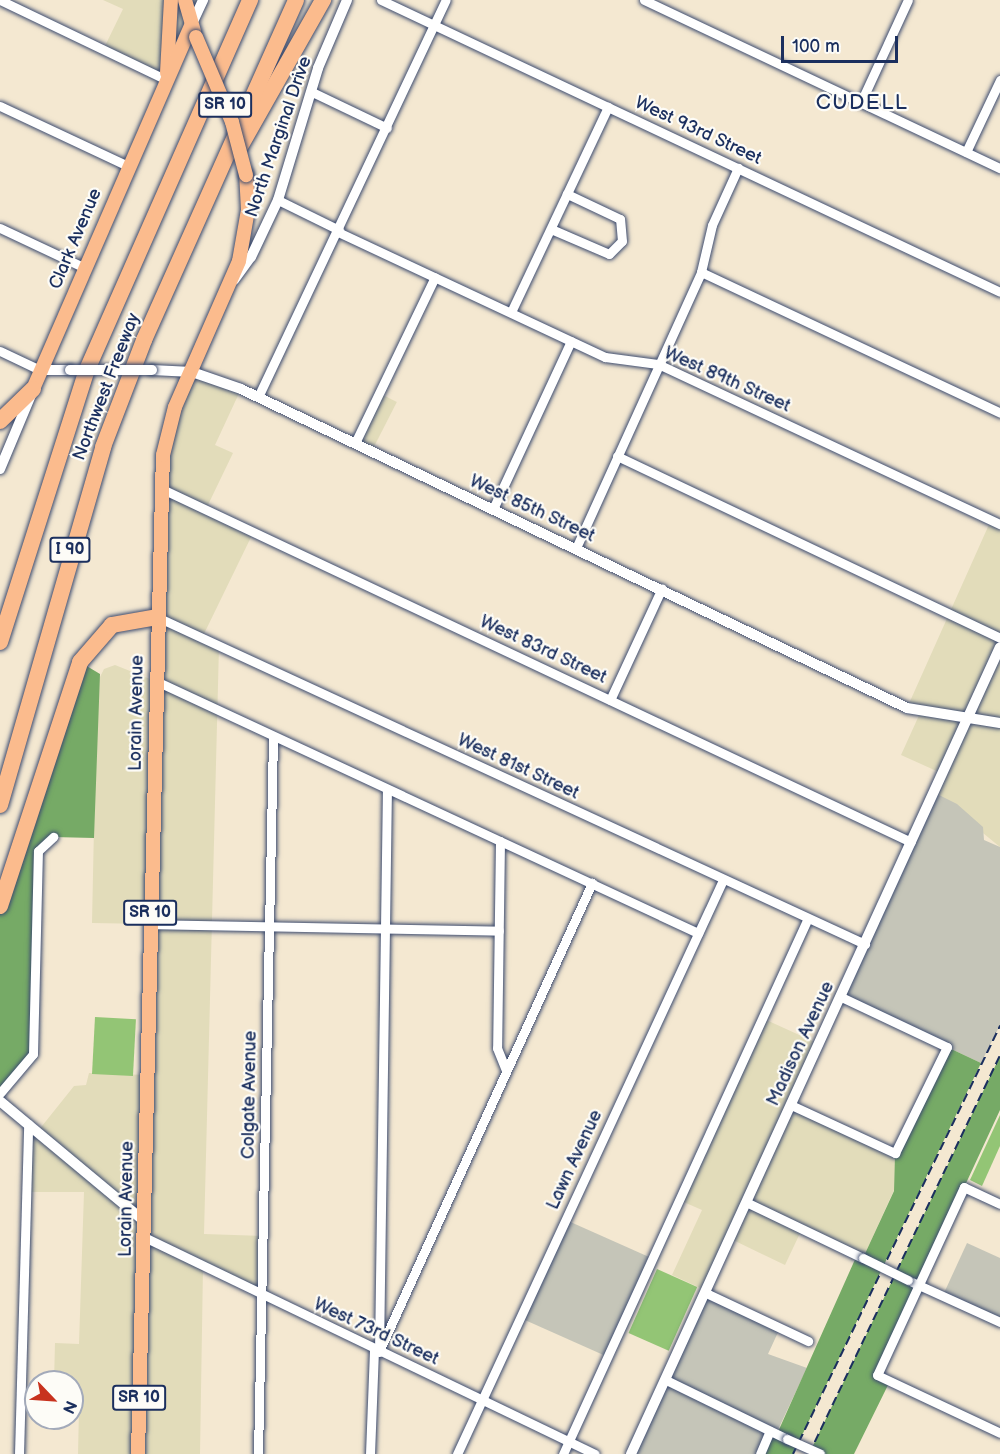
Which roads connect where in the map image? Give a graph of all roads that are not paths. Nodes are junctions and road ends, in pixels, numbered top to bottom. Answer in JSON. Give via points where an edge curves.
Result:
{"nodes":[{"id":1,"x":0,"y":0,"type":"edge"},
{"id":2,"x":171,"y":0,"type":"edge"},
{"id":3,"x":185,"y":0,"type":"edge"},
{"id":4,"x":203,"y":0,"type":"edge"},
{"id":5,"x":249,"y":0,"type":"edge"},
{"id":6,"x":296,"y":0,"type":"edge"},
{"id":7,"x":323,"y":0,"type":"edge"},
{"id":8,"x":347,"y":0,"type":"edge"},
{"id":9,"x":381,"y":0,"type":"edge"},
{"id":10,"x":446,"y":0,"type":"edge"},
{"id":11,"x":644,"y":0,"type":"edge"},
{"id":12,"x":908,"y":0,"type":"edge"},
{"id":13,"x":434,"y":26,"type":"junction"},
{"id":14,"x":194,"y":31,"type":"junction"},
{"id":15,"x":167,"y":80,"type":"junction"},
{"id":16,"x":1000,"y":80,"type":"edge"},
{"id":17,"x":312,"y":92,"type":"junction"},
{"id":18,"x":861,"y":102,"type":"junction"},
{"id":19,"x":0,"y":106,"type":"edge"},
{"id":20,"x":608,"y":107,"type":"junction"},
{"id":21,"x":387,"y":128,"type":"junction"},
{"id":22,"x":966,"y":152,"type":"junction"},
{"id":23,"x":128,"y":166,"type":"junction"},
{"id":24,"x":738,"y":168,"type":"junction"},
{"id":25,"x":1000,"y":168,"type":"edge"},
{"id":26,"x":567,"y":194,"type":"junction"},
{"id":27,"x":278,"y":200,"type":"junction"},
{"id":28,"x":0,"y":228,"type":"edge"},
{"id":29,"x":551,"y":229,"type":"junction"},
{"id":30,"x":193,"y":230,"type":"junction"},
{"id":31,"x":339,"y":231,"type":"junction"},
{"id":32,"x":83,"y":267,"type":"junction"},
{"id":33,"x":701,"y":272,"type":"junction"},
{"id":34,"x":435,"y":277,"type":"junction"},
{"id":35,"x":233,"y":280,"type":"junction"},
{"id":36,"x":1000,"y":292,"type":"edge"},
{"id":37,"x":511,"y":312,"type":"junction"},
{"id":38,"x":572,"y":340,"type":"junction"},
{"id":39,"x":0,"y":351,"type":"edge"},
{"id":40,"x":658,"y":364,"type":"junction"},
{"id":41,"x":40,"y":369,"type":"junction"},
{"id":42,"x":192,"y":372,"type":"junction"},
{"id":43,"x":33,"y":389,"type":"junction"},
{"id":44,"x":258,"y":397,"type":"junction"},
{"id":45,"x":1000,"y":413,"type":"edge"},
{"id":46,"x":0,"y":421,"type":"edge"},
{"id":47,"x":355,"y":442,"type":"junction"},
{"id":48,"x":617,"y":456,"type":"junction"},
{"id":49,"x":0,"y":469,"type":"edge"},
{"id":50,"x":160,"y":488,"type":"junction"},
{"id":51,"x":493,"y":509,"type":"junction"},
{"id":52,"x":1000,"y":524,"type":"edge"},
{"id":53,"x":576,"y":548,"type":"junction"},
{"id":54,"x":662,"y":588,"type":"junction"},
{"id":55,"x":157,"y":617,"type":"junction"},
{"id":56,"x":1000,"y":638,"type":"edge"},
{"id":57,"x":0,"y":642,"type":"edge"},
{"id":58,"x":1000,"y":647,"type":"edge"},
{"id":59,"x":156,"y":681,"type":"junction"},
{"id":60,"x":610,"y":700,"type":"junction"},
{"id":61,"x":967,"y":720,"type":"junction"},
{"id":62,"x":1000,"y":723,"type":"edge"},
{"id":63,"x":273,"y":737,"type":"junction"},
{"id":64,"x":387,"y":789,"type":"junction"},
{"id":65,"x":0,"y":805,"type":"edge"},
{"id":66,"x":53,"y":837,"type":"dead end"},
{"id":67,"x":500,"y":841,"type":"junction"},
{"id":68,"x":911,"y":842,"type":"junction"},
{"id":69,"x":723,"y":880,"type":"junction"},
{"id":70,"x":592,"y":883,"type":"junction"},
{"id":71,"x":0,"y":906,"type":"edge"},
{"id":72,"x":808,"y":918,"type":"junction"},
{"id":73,"x":149,"y":924,"type":"junction"},
{"id":74,"x":270,"y":927,"type":"junction"},
{"id":75,"x":386,"y":929,"type":"junction"},
{"id":76,"x":499,"y":931,"type":"junction"},
{"id":77,"x":698,"y":933,"type":"junction"},
{"id":78,"x":865,"y":944,"type":"junction"},
{"id":79,"x":841,"y":997,"type":"junction"},
{"id":80,"x":506,"y":1070,"type":"junction"},
{"id":81,"x":0,"y":1093,"type":"edge"},
{"id":82,"x":0,"y":1101,"type":"edge"},
{"id":83,"x":791,"y":1105,"type":"junction"},
{"id":84,"x":28,"y":1124,"type":"junction"},
{"id":85,"x":748,"y":1203,"type":"junction"},
{"id":86,"x":1000,"y":1204,"type":"edge"},
{"id":87,"x":144,"y":1221,"type":"junction"},
{"id":88,"x":144,"y":1237,"type":"junction"},
{"id":89,"x":913,"y":1282,"type":"junction"},
{"id":90,"x":706,"y":1293,"type":"junction"},
{"id":91,"x":262,"y":1296,"type":"junction"},
{"id":92,"x":1000,"y":1322,"type":"edge"},
{"id":93,"x":808,"y":1341,"type":"dead end"},
{"id":94,"x":377,"y":1351,"type":"junction"},
{"id":95,"x":666,"y":1380,"type":"junction"},
{"id":96,"x":482,"y":1400,"type":"junction"},
{"id":97,"x":770,"y":1431,"type":"junction"},
{"id":98,"x":1000,"y":1433,"type":"edge"},
{"id":99,"x":569,"y":1441,"type":"junction"},
{"id":100,"x":20,"y":1454,"type":"edge"},
{"id":101,"x":138,"y":1454,"type":"edge"},
{"id":102,"x":258,"y":1454,"type":"edge"},
{"id":103,"x":370,"y":1454,"type":"edge"},
{"id":104,"x":457,"y":1454,"type":"edge"},
{"id":105,"x":563,"y":1454,"type":"edge"},
{"id":106,"x":594,"y":1454,"type":"edge"},
{"id":107,"x":631,"y":1454,"type":"edge"},
{"id":108,"x":760,"y":1454,"type":"edge"},
{"id":109,"x":820,"y":1454,"type":"edge"}],
"edges":[{"from":1,"to":15,"type":"street"},
{"from":2,"to":15,"type":"main road"},
{"from":3,"to":14,"type":"main road","name":"Lorain Avenue","number":"SR 10"},
{"from":4,"to":14,"type":"street"},
{"from":5,"to":57,"type":"highway","name":"Northwest Freeway","number":"I 90","via":[[86,372]]},
{"from":6,"to":30,"type":"highway","name":"Northwest Freeway","number":"I 90"},
{"from":7,"to":30,"type":"highway"},
{"from":8,"to":17,"type":"street","name":"North Marginal Drive"},
{"from":9,"to":13,"type":"street","name":"West 93rd Street"},
{"from":10,"to":13,"type":"street"},
{"from":11,"to":18,"type":"street"},
{"from":12,"to":18,"type":"street"},
{"from":13,"to":20,"type":"street","name":"West 93rd Street"},
{"from":13,"to":21,"type":"street"},
{"from":14,"to":15,"type":"main road","name":"Clark Avenue"},
{"from":14,"to":35,"type":"main road","name":"Lorain Avenue","number":"SR 10","bridge":true,"via":[[231,122],[246,175],[248,218]]},
{"from":15,"to":23,"type":"main road","name":"Clark Avenue"},
{"from":16,"to":22,"type":"street"},
{"from":17,"to":21,"type":"street"},
{"from":17,"to":27,"type":"street","name":"North Marginal Drive"},
{"from":18,"to":22,"type":"street"},
{"from":19,"to":23,"type":"street"},
{"from":20,"to":24,"type":"street","name":"West 93rd Street"},
{"from":20,"to":26,"type":"street"},
{"from":21,"to":31,"type":"street"},
{"from":22,"to":25,"type":"street"},
{"from":23,"to":32,"type":"main road","name":"Clark Avenue"},
{"from":24,"to":33,"type":"street","via":[[712,225]]},
{"from":24,"to":36,"type":"street","name":"West 93rd Street"},
{"from":26,"to":29,"type":"street"},
{"from":26,"to":29,"type":"street","via":[[620,219],[622,241],[609,254]]},
{"from":27,"to":31,"type":"street","name":"West 89th Street"},
{"from":27,"to":35,"type":"street","name":"North Marginal Drive","via":[[251,257]]},
{"from":28,"to":32,"type":"street"},
{"from":29,"to":37,"type":"street"},
{"from":30,"to":65,"type":"highway","name":"Northwest Freeway","number":"I 90","via":[[103,447]]},
{"from":31,"to":34,"type":"street","name":"West 89th Street"},
{"from":31,"to":44,"type":"street"},
{"from":32,"to":41,"type":"main road","name":"Clark Avenue"},
{"from":33,"to":40,"type":"street"},
{"from":33,"to":45,"type":"street"},
{"from":34,"to":37,"type":"street","name":"West 89th Street"},
{"from":34,"to":47,"type":"street"},
{"from":35,"to":42,"type":"main road","name":"Lorain Avenue","number":"SR 10"},
{"from":37,"to":38,"type":"street","name":"West 89th Street"},
{"from":38,"to":40,"type":"street","name":"West 89th Street","via":[[605,357]]},
{"from":38,"to":51,"type":"street"},
{"from":39,"to":41,"type":"street"},
{"from":40,"to":48,"type":"street"},
{"from":40,"to":52,"type":"street","name":"West 89th Street"},
{"from":41,"to":42,"type":"street","name":"West 85th Street","bridge":true},
{"from":41,"to":43,"type":"main road","name":"Clark Avenue"},
{"from":42,"to":44,"type":"street","name":"West 85th Street"},
{"from":42,"to":50,"type":"main road","name":"Lorain Avenue","number":"SR 10","via":[[168,429]]},
{"from":43,"to":46,"type":"highway"},
{"from":43,"to":49,"type":"street","name":"Clark Avenue"},
{"from":44,"to":47,"type":"street","name":"West 85th Street"},
{"from":47,"to":51,"type":"street","name":"West 85th Street"},
{"from":48,"to":53,"type":"street"},
{"from":48,"to":56,"type":"street"},
{"from":50,"to":55,"type":"main road","name":"Lorain Avenue","number":"SR 10"},
{"from":50,"to":60,"type":"street","name":"West 83rd Street"},
{"from":51,"to":53,"type":"street","name":"West 85th Street"},
{"from":53,"to":54,"type":"street","name":"West 85th Street"},
{"from":54,"to":60,"type":"street"},
{"from":54,"to":61,"type":"street","name":"West 85th Street","via":[[907,708]]},
{"from":55,"to":59,"type":"main road","name":"Lorain Avenue","number":"SR 10"},
{"from":55,"to":69,"type":"street","name":"West 81st Street"},
{"from":55,"to":71,"type":"highway","via":[[112,625],[80,662]]},
{"from":58,"to":61,"type":"street","name":"Madison Avenue"},
{"from":59,"to":63,"type":"street"},
{"from":59,"to":73,"type":"main road","name":"Lorain Avenue","number":"SR 10"},
{"from":60,"to":68,"type":"street","name":"West 83rd Street"},
{"from":61,"to":62,"type":"street","name":"West 85th Street"},
{"from":61,"to":68,"type":"street","name":"Madison Avenue"},
{"from":63,"to":64,"type":"street"},
{"from":63,"to":74,"type":"street","name":"Colgate Avenue"},
{"from":64,"to":67,"type":"street"},
{"from":64,"to":75,"type":"street"},
{"from":66,"to":81,"type":"street","via":[[38,851],[33,1054]]},
{"from":67,"to":70,"type":"street"},
{"from":67,"to":76,"type":"street"},
{"from":68,"to":78,"type":"street","name":"Madison Avenue"},
{"from":69,"to":72,"type":"street","name":"West 81st Street"},
{"from":69,"to":77,"type":"street","name":"Lawn Avenue"},
{"from":70,"to":77,"type":"street"},
{"from":70,"to":80,"type":"street"},
{"from":72,"to":78,"type":"street","name":"West 81st Street"},
{"from":72,"to":99,"type":"street"},
{"from":73,"to":74,"type":"street"},
{"from":73,"to":87,"type":"main road","name":"Lorain Avenue","number":"SR 10"},
{"from":74,"to":75,"type":"street"},
{"from":74,"to":91,"type":"street","name":"Colgate Avenue"},
{"from":75,"to":76,"type":"street"},
{"from":75,"to":94,"type":"street"},
{"from":76,"to":80,"type":"street","via":[[497,1048]]},
{"from":77,"to":96,"type":"street","name":"Lawn Avenue"},
{"from":78,"to":79,"type":"street","name":"Madison Avenue"},
{"from":79,"to":83,"type":"street","name":"Madison Avenue"},
{"from":79,"to":83,"type":"street","via":[[946,1047],[895,1153]]},
{"from":80,"to":94,"type":"street"},
{"from":82,"to":84,"type":"street"},
{"from":83,"to":85,"type":"street","name":"Madison Avenue"},
{"from":84,"to":87,"type":"street"},
{"from":84,"to":100,"type":"street"},
{"from":85,"to":89,"type":"street","bridge":true},
{"from":85,"to":90,"type":"street","name":"Madison Avenue"},
{"from":86,"to":89,"type":"street","via":[[964,1187]]},
{"from":87,"to":88,"type":"main road","name":"Lorain Avenue","number":"SR 10"},
{"from":88,"to":91,"type":"street","name":"West 73rd Street"},
{"from":88,"to":101,"type":"main road","name":"Lorain Avenue","number":"SR 10"},
{"from":89,"to":92,"type":"street"},
{"from":89,"to":98,"type":"street","via":[[877,1375]]},
{"from":90,"to":93,"type":"street"},
{"from":90,"to":95,"type":"street","name":"Madison Avenue"},
{"from":91,"to":94,"type":"street","name":"West 73rd Street"},
{"from":91,"to":102,"type":"street","name":"Colgate Avenue"},
{"from":94,"to":96,"type":"street","name":"West 73rd Street"},
{"from":94,"to":103,"type":"street"},
{"from":95,"to":97,"type":"street"},
{"from":95,"to":107,"type":"street","name":"Madison Avenue"},
{"from":96,"to":99,"type":"street","name":"West 73rd Street"},
{"from":96,"to":104,"type":"street","name":"Lawn Avenue"},
{"from":97,"to":108,"type":"street"},
{"from":97,"to":109,"type":"street","bridge":true},
{"from":99,"to":105,"type":"street"},
{"from":99,"to":106,"type":"street","name":"West 73rd Street"}]}
